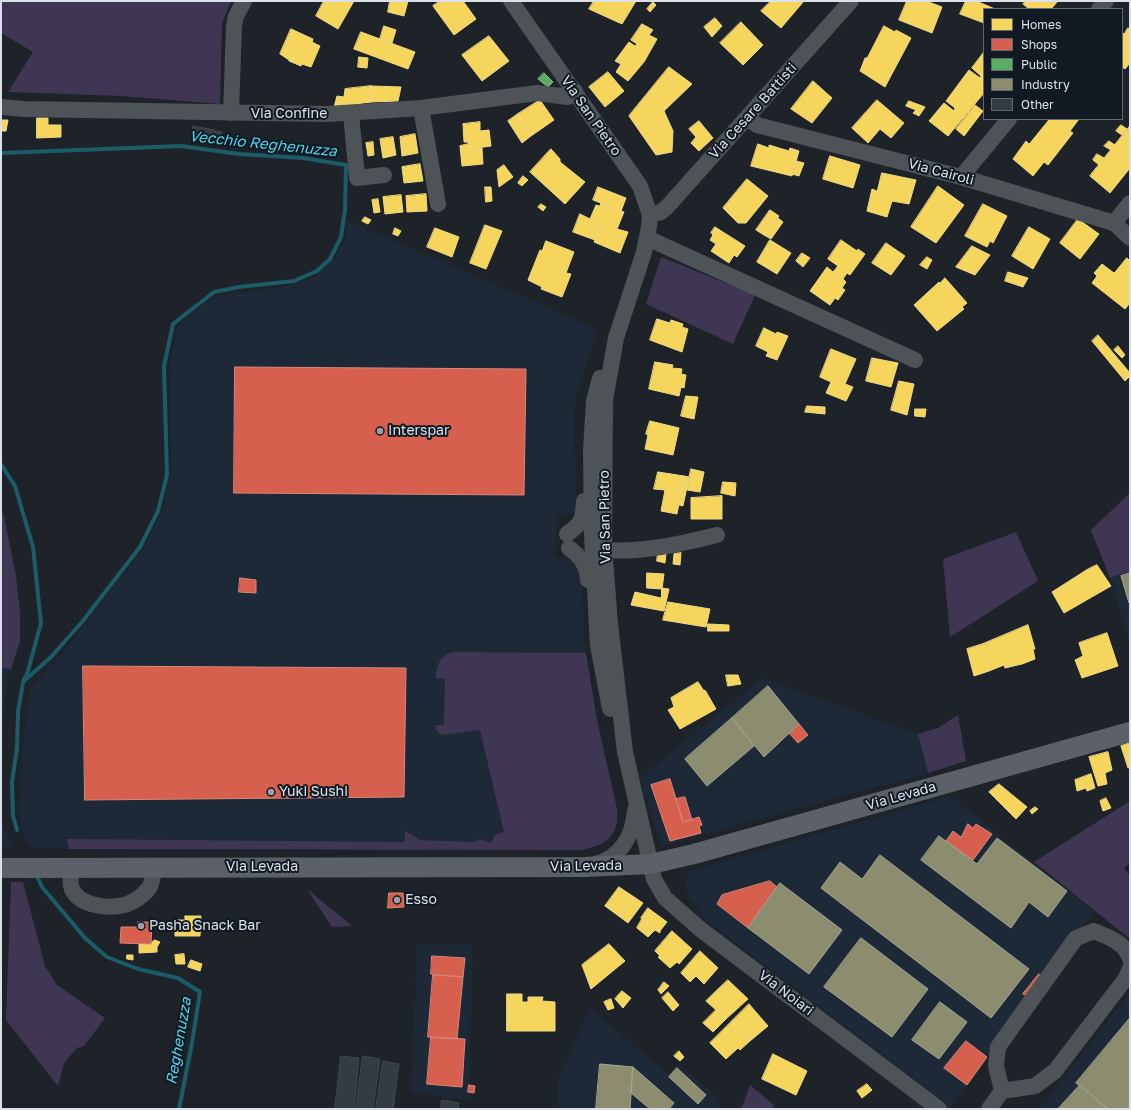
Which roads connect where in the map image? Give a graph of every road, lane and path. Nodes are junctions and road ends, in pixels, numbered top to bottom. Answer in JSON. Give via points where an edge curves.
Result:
{"nodes":[{"id":1,"x":244,"y":1,"type":"edge"},
{"id":2,"x":511,"y":1,"type":"edge"},
{"id":3,"x":851,"y":1,"type":"edge"},
{"id":4,"x":575,"y":92,"type":"junction"},
{"id":5,"x":1,"y":107,"type":"edge"},
{"id":6,"x":421,"y":108,"type":"junction"},
{"id":7,"x":231,"y":113,"type":"junction"},
{"id":8,"x":351,"y":113,"type":"junction"},
{"id":9,"x":747,"y":118,"type":"junction"},
{"id":10,"x":1008,"y":120,"type":"edge"},
{"id":11,"x":384,"y":175,"type":"dead end"},
{"id":12,"x":961,"y":177,"type":"junction"},
{"id":13,"x":1130,"y":203,"type":"edge"},
{"id":14,"x":438,"y":204,"type":"dead end"},
{"id":15,"x":650,"y":215,"type":"junction"},
{"id":16,"x":1114,"y":223,"type":"junction"},
{"id":17,"x":647,"y":238,"type":"junction"},
{"id":18,"x":1130,"y":238,"type":"edge"},
{"id":19,"x":616,"y":338,"type":"junction"},
{"id":20,"x":915,"y":360,"type":"dead end"},
{"id":21,"x":591,"y":450,"type":"junction"},
{"id":22,"x":717,"y":535,"type":"dead end"},
{"id":23,"x":568,"y":541,"type":"junction"},
{"id":24,"x":597,"y":544,"type":"junction"},
{"id":25,"x":598,"y":645,"type":"junction"},
{"id":26,"x":1130,"y":732,"type":"edge"},
{"id":27,"x":625,"y":752,"type":"junction"},
{"id":28,"x":635,"y":800,"type":"junction"},
{"id":29,"x":651,"y":864,"type":"junction"},
{"id":30,"x":71,"y":867,"type":"junction"},
{"id":31,"x":154,"y":867,"type":"junction"},
{"id":32,"x":585,"y":867,"type":"junction"},
{"id":33,"x":1,"y":868,"type":"edge"},
{"id":34,"x":1130,"y":958,"type":"edge"},
{"id":35,"x":1130,"y":968,"type":"edge"},
{"id":36,"x":1002,"y":1091,"type":"junction"},
{"id":37,"x":939,"y":1109,"type":"edge"},
{"id":38,"x":989,"y":1109,"type":"edge"}],
"edges":[{"from":1,"to":7,"type":"street","via":[[234,26]]},
{"from":2,"to":4,"type":"street","name":"Via San Pietro"},
{"from":3,"to":9,"type":"street","name":"Via Cesare Battisti"},
{"from":4,"to":6,"type":"street","name":"Via Confine","via":[[568,97],[537,93]]},
{"from":4,"to":15,"type":"street","name":"Via San Pietro","via":[[640,186]]},
{"from":5,"to":7,"type":"street","name":"Via Confine"},
{"from":6,"to":8,"type":"street","name":"Via Confine"},
{"from":6,"to":14,"type":"street"},
{"from":7,"to":8,"type":"street","name":"Via Confine"},
{"from":8,"to":11,"type":"street","via":[[357,178]]},
{"from":9,"to":12,"type":"street","name":"Via Cairoli","via":[[757,125]]},
{"from":9,"to":15,"type":"street","name":"Via Cesare Battisti","via":[[667,207]]},
{"from":10,"to":12,"type":"street"},
{"from":12,"to":16,"type":"street","name":"Via Cairoli"},
{"from":13,"to":16,"type":"street"},
{"from":15,"to":17,"type":"street","name":"Via San Pietro"},
{"from":16,"to":18,"type":"street","name":"Via Cairoli"},
{"from":17,"to":19,"type":"street","name":"Via San Pietro"},
{"from":17,"to":20,"type":"street"},
{"from":19,"to":21,"type":"street","via":[[603,368],[594,401]]},
{"from":19,"to":24,"type":"street","name":"Via San Pietro","via":[[605,400],[604,462]]},
{"from":21,"to":23,"type":"street","via":[[584,460],[584,515]]},
{"from":21,"to":24,"type":"street"},
{"from":22,"to":24,"type":"street","via":[[663,548],[622,552]]},
{"from":23,"to":24,"type":"street"},
{"from":23,"to":25,"type":"street","via":[[581,557],[587,570],[592,637]]},
{"from":24,"to":25,"type":"street"},
{"from":24,"to":27,"type":"street","name":"Via San Pietro","via":[[610,624]]},
{"from":25,"to":27,"type":"street","via":[[610,708]]},
{"from":26,"to":29,"type":"main road","name":"Via Levada"},
{"from":27,"to":28,"type":"street","name":"Via San Pietro"},
{"from":28,"to":29,"type":"street","name":"Via San Pietro"},
{"from":28,"to":32,"type":"street","name":"Via San Pietro","via":[[632,830],[617,853],[608,860]]},
{"from":29,"to":32,"type":"main road","name":"Via Levada"},
{"from":29,"to":37,"type":"street","name":"Via Noiari","via":[[654,879],[665,898],[678,911]]},
{"from":30,"to":31,"type":"main road","name":"Via Levada"},
{"from":30,"to":31,"type":"street","via":[[71,886],[76,895],[91,904],[110,906],[125,905],[136,900],[149,888]]},
{"from":30,"to":33,"type":"main road","name":"Via Levada"},
{"from":31,"to":32,"type":"main road","name":"Via Levada"},
{"from":34,"to":36,"type":"street","via":[[1117,941],[1094,931],[1076,938],[998,1047],[996,1066]]},
{"from":35,"to":36,"type":"street","via":[[1126,978],[1055,1071],[1035,1086]]},
{"from":36,"to":38,"type":"street"}]}
